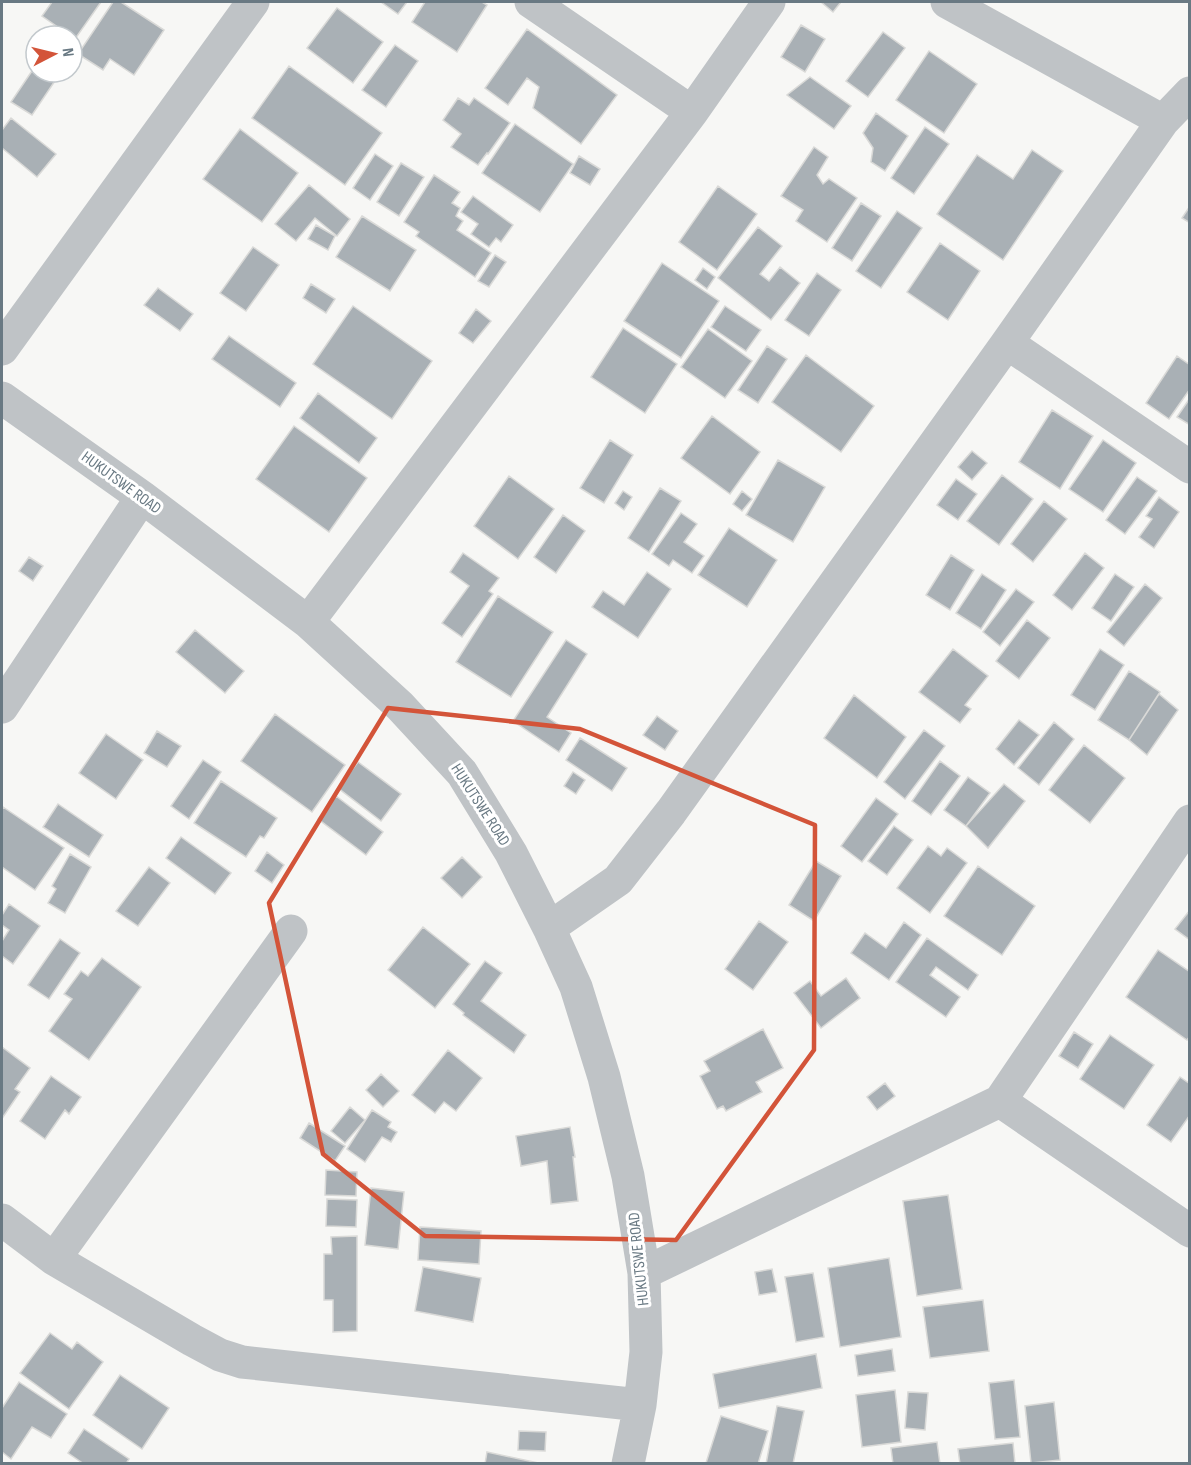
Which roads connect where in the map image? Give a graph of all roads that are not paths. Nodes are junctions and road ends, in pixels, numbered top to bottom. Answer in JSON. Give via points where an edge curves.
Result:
{"nodes":[{"id":1,"x":253,"y":2,"type":"edge"},
{"id":2,"x":531,"y":2,"type":"edge"},
{"id":3,"x":769,"y":2,"type":"edge"},
{"id":4,"x":947,"y":2,"type":"edge"},
{"id":5,"x":1190,"y":93,"type":"edge"},
{"id":6,"x":692,"y":111,"type":"junction"},
{"id":7,"x":1163,"y":121,"type":"junction"},
{"id":8,"x":1007,"y":343,"type":"junction"},
{"id":9,"x":2,"y":350,"type":"edge"},
{"id":10,"x":2,"y":398,"type":"edge"},
{"id":11,"x":1190,"y":467,"type":"edge"},
{"id":12,"x":142,"y":497,"type":"junction"},
{"id":13,"x":308,"y":622,"type":"junction"},
{"id":14,"x":2,"y":707,"type":"edge"},
{"id":15,"x":1190,"y":821,"type":"edge"},
{"id":16,"x":549,"y":928,"type":"junction"},
{"id":17,"x":291,"y":931,"type":"dead end"},
{"id":18,"x":1000,"y":1101,"type":"junction"},
{"id":19,"x":2,"y":1220,"type":"edge"},
{"id":20,"x":1190,"y":1231,"type":"edge"},
{"id":21,"x":54,"y":1259,"type":"junction"},
{"id":22,"x":644,"y":1273,"type":"junction"},
{"id":23,"x":640,"y":1405,"type":"junction"},
{"id":24,"x":628,"y":1464,"type":"edge"}],
"edges":[{"from":1,"to":9,"type":"street"},
{"from":2,"to":6,"type":"street"},
{"from":3,"to":6,"type":"street"},
{"from":4,"to":7,"type":"street"},
{"from":5,"to":7,"type":"street"},
{"from":6,"to":13,"type":"street"},
{"from":7,"to":8,"type":"street"},
{"from":8,"to":11,"type":"street"},
{"from":8,"to":16,"type":"street","via":[[671,812],[618,880]]},
{"from":10,"to":12,"type":"street","name":"HUKUTSWE ROAD"},
{"from":12,"to":13,"type":"street","name":"HUKUTSWE ROAD"},
{"from":12,"to":14,"type":"street"},
{"from":13,"to":16,"type":"street","name":"HUKUTSWE ROAD","via":[[400,706],[462,773],[512,853]]},
{"from":15,"to":18,"type":"street"},
{"from":16,"to":22,"type":"street","name":"HUKUTSWE ROAD","via":[[576,987],[604,1077],[628,1176]]},
{"from":17,"to":21,"type":"street"},
{"from":18,"to":20,"type":"street"},
{"from":18,"to":22,"type":"street"},
{"from":19,"to":21,"type":"street"},
{"from":21,"to":23,"type":"street","via":[[192,1340],[242,1362]]},
{"from":22,"to":23,"type":"street","name":"HUKUTSWE ROAD","via":[[646,1352]]},
{"from":23,"to":24,"type":"street","name":"HUKUTSWE ROAD"}]}
